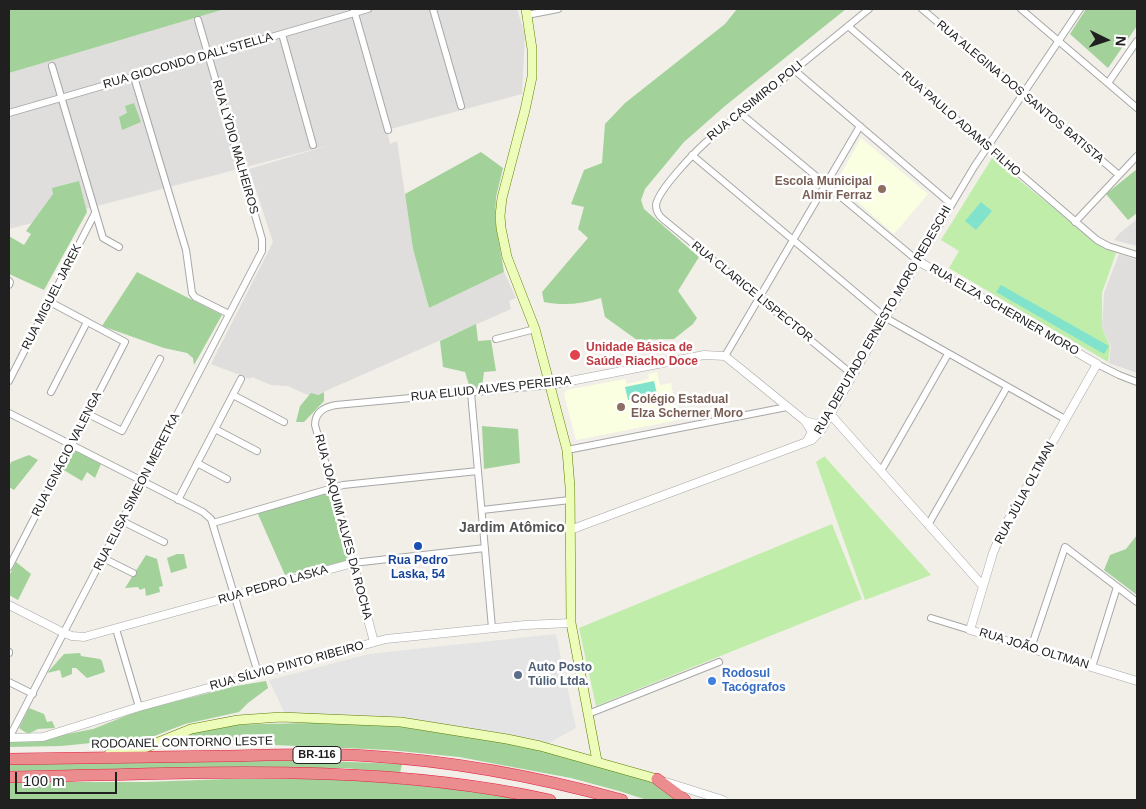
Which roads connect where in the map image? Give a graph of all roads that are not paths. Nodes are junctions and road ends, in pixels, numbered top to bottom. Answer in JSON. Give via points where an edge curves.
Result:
{"nodes":[{"id":1,"x":368,"y":9,"type":"edge"},
{"id":2,"x":433,"y":9,"type":"edge"},
{"id":3,"x":558,"y":9,"type":"edge"},
{"id":4,"x":869,"y":9,"type":"edge"},
{"id":5,"x":922,"y":9,"type":"edge"},
{"id":6,"x":1021,"y":9,"type":"edge"},
{"id":7,"x":1080,"y":9,"type":"edge"},
{"id":8,"x":354,"y":11,"type":"edge"},
{"id":9,"x":527,"y":12,"type":"edge"},
{"id":10,"x":198,"y":20,"type":"dead end"},
{"id":11,"x":848,"y":26,"type":"junction"},
{"id":12,"x":282,"y":34,"type":"junction"},
{"id":13,"x":1058,"y":40,"type":"junction"},
{"id":14,"x":1137,"y":41,"type":"edge"},
{"id":15,"x":208,"y":55,"type":"junction"},
{"id":16,"x":52,"y":66,"type":"dead end"},
{"id":17,"x":793,"y":69,"type":"junction"},
{"id":18,"x":134,"y":77,"type":"junction"},
{"id":19,"x":1108,"y":83,"type":"junction"},
{"id":20,"x":1023,"y":94,"type":"junction"},
{"id":21,"x":62,"y":98,"type":"junction"},
{"id":22,"x":461,"y":106,"type":"dead end"},
{"id":23,"x":1137,"y":108,"type":"edge"},
{"id":24,"x":740,"y":112,"type":"junction"},
{"id":25,"x":9,"y":113,"type":"edge"},
{"id":26,"x":860,"y":126,"type":"junction"},
{"id":27,"x":388,"y":130,"type":"dead end"},
{"id":28,"x":313,"y":145,"type":"dead end"},
{"id":29,"x":987,"y":147,"type":"junction"},
{"id":30,"x":692,"y":155,"type":"junction"},
{"id":31,"x":1137,"y":156,"type":"edge"},
{"id":32,"x":1119,"y":175,"type":"junction"},
{"id":33,"x":826,"y":184,"type":"junction"},
{"id":34,"x":951,"y":204,"type":"junction"},
{"id":35,"x":656,"y":206,"type":"joint"},
{"id":36,"x":96,"y":213,"type":"junction"},
{"id":37,"x":1075,"y":222,"type":"junction"},
{"id":38,"x":793,"y":240,"type":"junction"},
{"id":39,"x":119,"y":246,"type":"dead end"},
{"id":40,"x":263,"y":246,"type":"joint"},
{"id":41,"x":1137,"y":255,"type":"edge"},
{"id":42,"x":918,"y":261,"type":"junction"},
{"id":43,"x":759,"y":298,"type":"junction"},
{"id":44,"x":50,"y":302,"type":"junction"},
{"id":45,"x":229,"y":314,"type":"junction"},
{"id":46,"x":886,"y":318,"type":"junction"},
{"id":47,"x":87,"y":322,"type":"junction"},
{"id":48,"x":535,"y":329,"type":"junction"},
{"id":49,"x":496,"y":339,"type":"dead end"},
{"id":50,"x":948,"y":354,"type":"junction"},
{"id":51,"x":725,"y":356,"type":"junction"},
{"id":52,"x":160,"y":359,"type":"dead end"},
{"id":53,"x":1097,"y":364,"type":"junction"},
{"id":54,"x":853,"y":375,"type":"junction"},
{"id":55,"x":241,"y":379,"type":"dead end"},
{"id":56,"x":9,"y":381,"type":"edge"},
{"id":57,"x":1137,"y":382,"type":"edge"},
{"id":58,"x":550,"y":385,"type":"junction"},
{"id":59,"x":1007,"y":386,"type":"junction"},
{"id":60,"x":51,"y":392,"type":"dead end"},
{"id":61,"x":471,"y":393,"type":"junction"},
{"id":62,"x":233,"y":395,"type":"junction"},
{"id":63,"x":788,"y":407,"type":"junction"},
{"id":64,"x":9,"y":412,"type":"edge"},
{"id":65,"x":319,"y":412,"type":"joint"},
{"id":66,"x":88,"y":414,"type":"junction"},
{"id":67,"x":830,"y":415,"type":"junction"},
{"id":68,"x":1065,"y":420,"type":"junction"},
{"id":69,"x":805,"y":421,"type":"junction"},
{"id":70,"x":284,"y":422,"type":"dead end"},
{"id":71,"x":215,"y":429,"type":"junction"},
{"id":72,"x":804,"y":444,"type":"junction"},
{"id":73,"x":72,"y":445,"type":"junction"},
{"id":74,"x":566,"y":450,"type":"junction"},
{"id":75,"x":257,"y":451,"type":"dead end"},
{"id":76,"x":197,"y":463,"type":"junction"},
{"id":77,"x":478,"y":471,"type":"junction"},
{"id":78,"x":881,"y":472,"type":"junction"},
{"id":79,"x":227,"y":479,"type":"dead end"},
{"id":80,"x":143,"y":481,"type":"junction"},
{"id":81,"x":332,"y":488,"type":"junction"},
{"id":82,"x":178,"y":500,"type":"junction"},
{"id":83,"x":570,"y":500,"type":"junction"},
{"id":84,"x":482,"y":510,"type":"junction"},
{"id":85,"x":122,"y":521,"type":"junction"},
{"id":86,"x":214,"y":524,"type":"junction"},
{"id":87,"x":928,"y":525,"type":"junction"},
{"id":88,"x":570,"y":530,"type":"junction"},
{"id":89,"x":164,"y":542,"type":"dead end"},
{"id":90,"x":485,"y":548,"type":"junction"},
{"id":91,"x":103,"y":558,"type":"junction"},
{"id":92,"x":353,"y":563,"type":"junction"},
{"id":93,"x":9,"y":567,"type":"edge"},
{"id":94,"x":133,"y":573,"type":"dead end"},
{"id":95,"x":983,"y":586,"type":"junction"},
{"id":96,"x":1118,"y":587,"type":"junction"},
{"id":97,"x":235,"y":596,"type":"junction"},
{"id":98,"x":1137,"y":602,"type":"edge"},
{"id":99,"x":9,"y":604,"type":"edge"},
{"id":100,"x":931,"y":618,"type":"dead end"},
{"id":101,"x":571,"y":623,"type":"junction"},
{"id":102,"x":492,"y":628,"type":"junction"},
{"id":103,"x":116,"y":629,"type":"junction"},
{"id":104,"x":970,"y":630,"type":"junction"},
{"id":105,"x":64,"y":633,"type":"junction"},
{"id":106,"x":374,"y":642,"type":"junction"},
{"id":107,"x":1031,"y":648,"type":"junction"},
{"id":108,"x":720,"y":662,"type":"dead end"},
{"id":109,"x":1092,"y":667,"type":"junction"},
{"id":110,"x":258,"y":674,"type":"junction"},
{"id":111,"x":1137,"y":681,"type":"edge"},
{"id":112,"x":9,"y":682,"type":"edge"},
{"id":113,"x":33,"y":694,"type":"junction"},
{"id":114,"x":139,"y":707,"type":"junction"},
{"id":115,"x":588,"y":714,"type":"junction"},
{"id":116,"x":9,"y":738,"type":"edge"},
{"id":117,"x":88,"y":758,"type":"junction"},
{"id":118,"x":9,"y":759,"type":"edge"},
{"id":119,"x":597,"y":761,"type":"junction"},
{"id":120,"x":9,"y":777,"type":"edge"},
{"id":121,"x":657,"y":779,"type":"junction"},
{"id":122,"x":550,"y":800,"type":"edge"},
{"id":123,"x":622,"y":800,"type":"edge"},
{"id":124,"x":686,"y":800,"type":"edge"},
{"id":125,"x":723,"y":800,"type":"edge"}],
"edges":[{"from":1,"to":8,"type":"street","name":"RUA GIOCONDO DALL'STELLA"},
{"from":2,"to":22,"type":"street"},
{"from":3,"to":9,"type":"street"},
{"from":4,"to":11,"type":"street","name":"RUA CASIMIRO POLI"},
{"from":5,"to":20,"type":"street","name":"RUA ALEGINA DOS SANTOS BATISTA"},
{"from":6,"to":13,"type":"street"},
{"from":7,"to":13,"type":"street","name":"RUA DEPUTADO ERNESTO MORO REDESCHI"},
{"from":8,"to":12,"type":"street","name":"RUA GIOCONDO DALL'STELLA"},
{"from":8,"to":27,"type":"street"},
{"from":9,"to":48,"type":"main road","via":[[532,49],[530,84],[503,191],[500,216],[504,248]]},
{"from":10,"to":15,"type":"street","name":"RUA LÝDIO MALHEIROS"},
{"from":11,"to":17,"type":"street","name":"RUA CASIMIRO POLI"},
{"from":11,"to":29,"type":"street","name":"RUA PAULO ADAMS FILHO"},
{"from":12,"to":15,"type":"street","name":"RUA GIOCONDO DALL'STELLA"},
{"from":12,"to":28,"type":"street"},
{"from":13,"to":19,"type":"street"},
{"from":13,"to":20,"type":"street","name":"RUA DEPUTADO ERNESTO MORO REDESCHI"},
{"from":14,"to":19,"type":"street"},
{"from":15,"to":18,"type":"street","name":"RUA GIOCONDO DALL'STELLA"},
{"from":15,"to":40,"type":"street","name":"RUA LÝDIO MALHEIROS"},
{"from":16,"to":21,"type":"street"},
{"from":17,"to":24,"type":"street","name":"RUA CASIMIRO POLI"},
{"from":17,"to":26,"type":"street"},
{"from":18,"to":21,"type":"street","name":"RUA GIOCONDO DALL'STELLA"},
{"from":18,"to":45,"type":"street","via":[[186,250],[192,293]]},
{"from":19,"to":23,"type":"street"},
{"from":20,"to":29,"type":"street","name":"RUA DEPUTADO ERNESTO MORO REDESCHI"},
{"from":20,"to":32,"type":"street","name":"RUA ALEGINA DOS SANTOS BATISTA"},
{"from":21,"to":25,"type":"street","name":"RUA GIOCONDO DALL'STELLA"},
{"from":21,"to":36,"type":"street"},
{"from":24,"to":30,"type":"street","name":"RUA CASIMIRO POLI"},
{"from":24,"to":33,"type":"street","name":"RUA ELZA SCHERNER MORO"},
{"from":26,"to":33,"type":"street"},
{"from":26,"to":34,"type":"street"},
{"from":29,"to":34,"type":"street","name":"RUA DEPUTADO ERNESTO MORO REDESCHI"},
{"from":29,"to":37,"type":"street","name":"RUA PAULO ADAMS FILHO"},
{"from":30,"to":35,"type":"street","name":"RUA CASIMIRO POLI","via":[[663,190]]},
{"from":30,"to":38,"type":"street"},
{"from":31,"to":32,"type":"street"},
{"from":32,"to":37,"type":"street"},
{"from":33,"to":38,"type":"street"},
{"from":33,"to":42,"type":"street","name":"RUA ELZA SCHERNER MORO"},
{"from":34,"to":42,"type":"street","name":"RUA DEPUTADO ERNESTO MORO REDESCHI"},
{"from":35,"to":43,"type":"street","name":"RUA CLARICE LISPECTOR","via":[[662,219]]},
{"from":36,"to":39,"type":"street","via":[[103,238]]},
{"from":36,"to":44,"type":"street","name":"RUA MIGUEL JAREK"},
{"from":37,"to":41,"type":"street","name":"RUA PAULO ADAMS FILHO","via":[[1103,244]]},
{"from":38,"to":43,"type":"street"},
{"from":38,"to":46,"type":"street"},
{"from":40,"to":45,"type":"street","name":"RUA ELISA SIMEON MERETKA"},
{"from":42,"to":46,"type":"street","name":"RUA DEPUTADO ERNESTO MORO REDESCHI"},
{"from":42,"to":53,"type":"street","name":"RUA ELZA SCHERNER MORO"},
{"from":43,"to":51,"type":"street"},
{"from":43,"to":54,"type":"street","name":"RUA CLARICE LISPECTOR"},
{"from":44,"to":47,"type":"street"},
{"from":44,"to":56,"type":"street","name":"RUA MIGUEL JAREK"},
{"from":45,"to":80,"type":"street","name":"RUA ELISA SIMEON MERETKA"},
{"from":46,"to":50,"type":"street"},
{"from":46,"to":54,"type":"street","name":"RUA DEPUTADO ERNESTO MORO REDESCHI"},
{"from":47,"to":60,"type":"street"},
{"from":47,"to":66,"type":"street","name":"RUA IGNÁCIO VALENGA","via":[[125,342]]},
{"from":48,"to":49,"type":"street"},
{"from":48,"to":58,"type":"main road"},
{"from":50,"to":59,"type":"street"},
{"from":50,"to":78,"type":"street"},
{"from":51,"to":58,"type":"street","name":"RUA ELIUD ALVES PEREIRA","via":[[704,355]]},
{"from":51,"to":63,"type":"street"},
{"from":52,"to":66,"type":"street","via":[[122,432]]},
{"from":53,"to":57,"type":"street","name":"RUA ELZA SCHERNER MORO"},
{"from":53,"to":68,"type":"street","name":"RUA JÚLIA OLTMAN"},
{"from":54,"to":67,"type":"street","name":"RUA DEPUTADO ERNESTO MORO REDESCHI"},
{"from":55,"to":62,"type":"street"},
{"from":58,"to":61,"type":"street","name":"RUA ELIUD ALVES PEREIRA"},
{"from":58,"to":74,"type":"main road"},
{"from":59,"to":68,"type":"street"},
{"from":59,"to":87,"type":"street"},
{"from":61,"to":65,"type":"street","name":"RUA ELIUD ALVES PEREIRA","via":[[336,406]]},
{"from":61,"to":77,"type":"street"},
{"from":62,"to":70,"type":"street"},
{"from":62,"to":71,"type":"street"},
{"from":63,"to":69,"type":"street"},
{"from":63,"to":74,"type":"street"},
{"from":64,"to":73,"type":"street"},
{"from":65,"to":81,"type":"street","name":"RUA JOAQUIM ALVES DA ROCHA","via":[[315,421]]},
{"from":66,"to":73,"type":"street","name":"RUA IGNÁCIO VALENGA"},
{"from":67,"to":69,"type":"street","via":[[821,423]]},
{"from":67,"to":72,"type":"street","name":"RUA DEPUTADO ERNESTO MORO REDESCHI","via":[[818,435]]},
{"from":67,"to":78,"type":"street"},
{"from":68,"to":95,"type":"street","name":"RUA JÚLIA OLTMAN","via":[[1002,531]]},
{"from":69,"to":72,"type":"street","via":[[812,432]]},
{"from":71,"to":75,"type":"street"},
{"from":71,"to":76,"type":"street"},
{"from":72,"to":88,"type":"street","name":"RUA DEPUTADO ERNESTO MORO REDESCHI"},
{"from":73,"to":80,"type":"street"},
{"from":73,"to":93,"type":"street","name":"RUA IGNÁCIO VALENGA"},
{"from":74,"to":83,"type":"main road"},
{"from":76,"to":79,"type":"street"},
{"from":76,"to":82,"type":"street"},
{"from":77,"to":81,"type":"street"},
{"from":77,"to":84,"type":"street"},
{"from":78,"to":87,"type":"street"},
{"from":80,"to":82,"type":"street"},
{"from":80,"to":85,"type":"street","name":"RUA ELISA SIMEON MERETKA"},
{"from":81,"to":86,"type":"street"},
{"from":81,"to":92,"type":"street","name":"RUA JOAQUIM ALVES DA ROCHA"},
{"from":82,"to":86,"type":"street","via":[[203,512]]},
{"from":83,"to":84,"type":"street"},
{"from":83,"to":88,"type":"main road"},
{"from":84,"to":90,"type":"street"},
{"from":85,"to":89,"type":"street"},
{"from":85,"to":91,"type":"street","name":"RUA ELISA SIMEON MERETKA"},
{"from":86,"to":97,"type":"street"},
{"from":87,"to":95,"type":"street"},
{"from":88,"to":101,"type":"main road"},
{"from":90,"to":92,"type":"street","name":"RUA PEDRO LASKA"},
{"from":90,"to":102,"type":"street"},
{"from":91,"to":94,"type":"street"},
{"from":91,"to":105,"type":"street","name":"RUA ELISA SIMEON MERETKA"},
{"from":92,"to":97,"type":"street","name":"RUA PEDRO LASKA"},
{"from":92,"to":106,"type":"street","name":"RUA JOAQUIM ALVES DA ROCHA"},
{"from":95,"to":104,"type":"street","name":"RUA JÚLIA OLTMAN"},
{"from":96,"to":98,"type":"street"},
{"from":96,"to":107,"type":"street","via":[[1064,547]]},
{"from":96,"to":109,"type":"street"},
{"from":97,"to":103,"type":"street","name":"RUA PEDRO LASKA"},
{"from":97,"to":110,"type":"street"},
{"from":99,"to":105,"type":"street"},
{"from":100,"to":104,"type":"street","name":"RUA JOÃO OLTMAN"},
{"from":101,"to":102,"type":"street","name":"RUA SÍLVIO PINTO RIBEIRO"},
{"from":101,"to":115,"type":"main road"},
{"from":102,"to":106,"type":"street","name":"RUA SÍLVIO PINTO RIBEIRO"},
{"from":103,"to":105,"type":"street","name":"RUA PEDRO LASKA","via":[[84,637]]},
{"from":103,"to":114,"type":"street"},
{"from":104,"to":107,"type":"street","name":"RUA JOÃO OLTMAN"},
{"from":105,"to":113,"type":"street","name":"RUA ELISA SIMEON MERETKA"},
{"from":106,"to":110,"type":"street","name":"RUA SÍLVIO PINTO RIBEIRO"},
{"from":107,"to":109,"type":"street","name":"RUA JOÃO OLTMAN"},
{"from":108,"to":115,"type":"street"},
{"from":109,"to":111,"type":"street","name":"RUA JOÃO OLTMAN"},
{"from":110,"to":114,"type":"street","name":"RUA SÍLVIO PINTO RIBEIRO"},
{"from":112,"to":113,"type":"street"},
{"from":113,"to":116,"type":"street","name":"RUA ELISA SIMEON MERETKA"},
{"from":114,"to":116,"type":"street","name":"RUA SÍLVIO PINTO RIBEIRO","via":[[43,737]]},
{"from":115,"to":119,"type":"main road"},
{"from":117,"to":118,"type":"highway","name":"RODOANEL CONTORNO LESTE","number":"BR-116"},
{"from":117,"to":119,"type":"main road","via":[[144,748],[192,729],[238,720],[281,718],[401,722],[507,739]]},
{"from":117,"to":123,"type":"highway","name":"RODOANEL CONTORNO LESTE","number":"BR-116","via":[[368,756],[510,773]]},
{"from":119,"to":121,"type":"main road"},
{"from":120,"to":122,"type":"highway","number":"BR-116","via":[[339,774],[434,781]]},
{"from":121,"to":124,"type":"highway"},
{"from":121,"to":125,"type":"street"}]}
